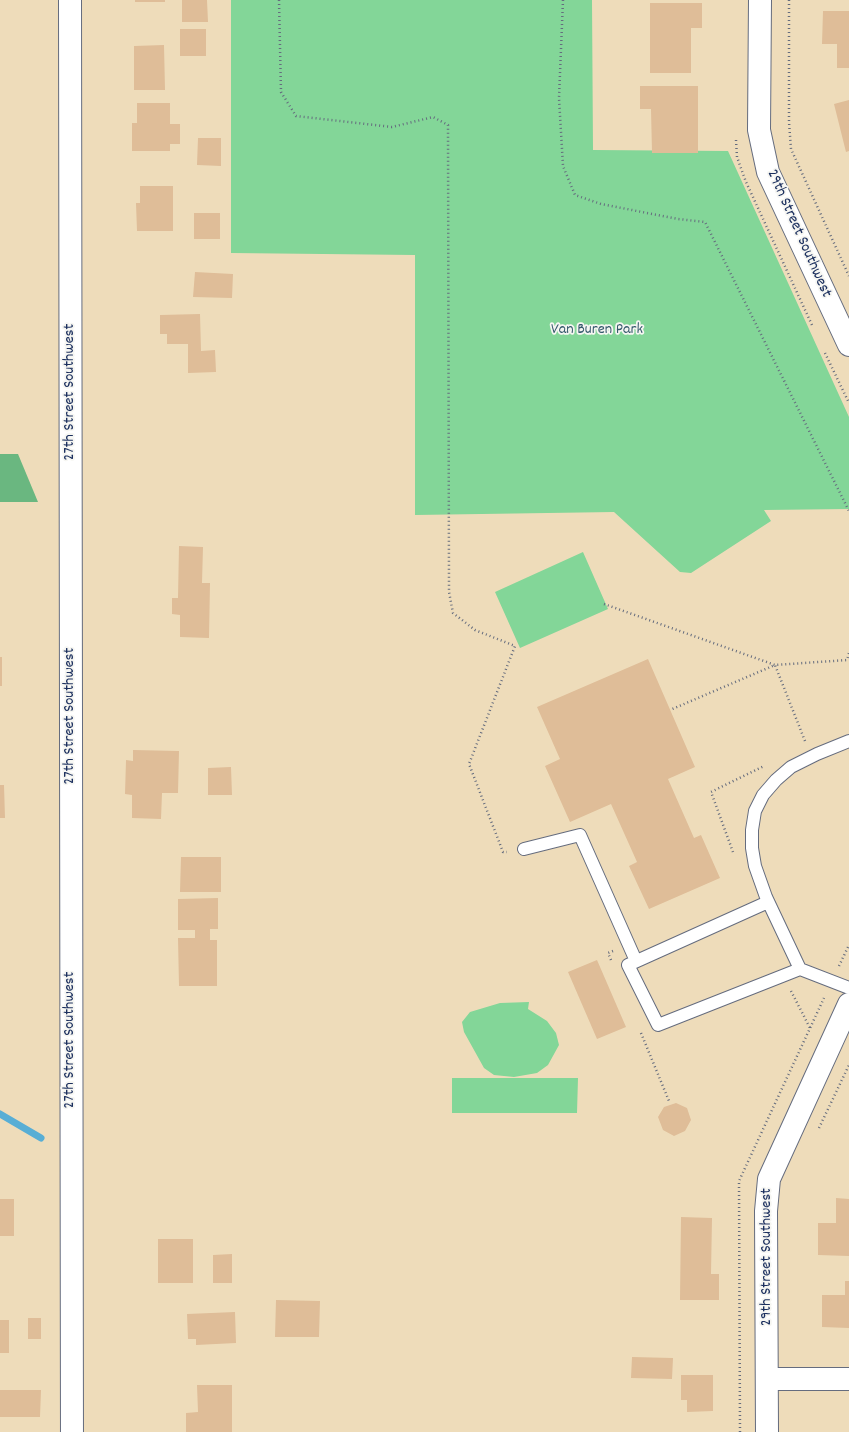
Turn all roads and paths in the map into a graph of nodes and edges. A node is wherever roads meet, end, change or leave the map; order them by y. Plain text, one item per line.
1 (70, 0) edge
2 (279, 0) edge
3 (563, 0) edge
4 (760, 0) edge
5 (789, 0) edge
6 (849, 276) edge
7 (849, 345) edge
8 (849, 511) edge
9 (604, 604) dead end
10 (849, 653) edge
11 (775, 665) junction
12 (670, 710) dead end
13 (849, 741) edge
14 (807, 745) dead end
15 (766, 765) dead end
16 (524, 849) joint
17 (735, 857) dead end
18 (768, 902) junction
19 (636, 961) junction
20 (800, 969) junction
21 (789, 987) dead end
22 (849, 988) edge
23 (848, 1009) edge
24 (810, 1028) dead end
25 (849, 1065) edge
26 (819, 1129) dead end
27 (768, 1379) junction
28 (849, 1379) edge
29 (72, 1432) edge
30 (767, 1432) edge

1 - 29 street, 27th Street Southwest
2 - 16 path
3 - 8 path
4 - 7 street, 29th Street Southwest
5 - 6 path
9 - 11 path
10 - 11 path
11 - 12 path
11 - 14 path
13 - 18 lane
15 - 17 path
16 - 19 lane
18 - 19 lane
18 - 20 lane
19 - 20 lane
20 - 22 lane
21 - 24 path
23 - 27 street, 29th Street Southwest
25 - 26 path
27 - 28 street
27 - 30 street, 29th Street Southwest

